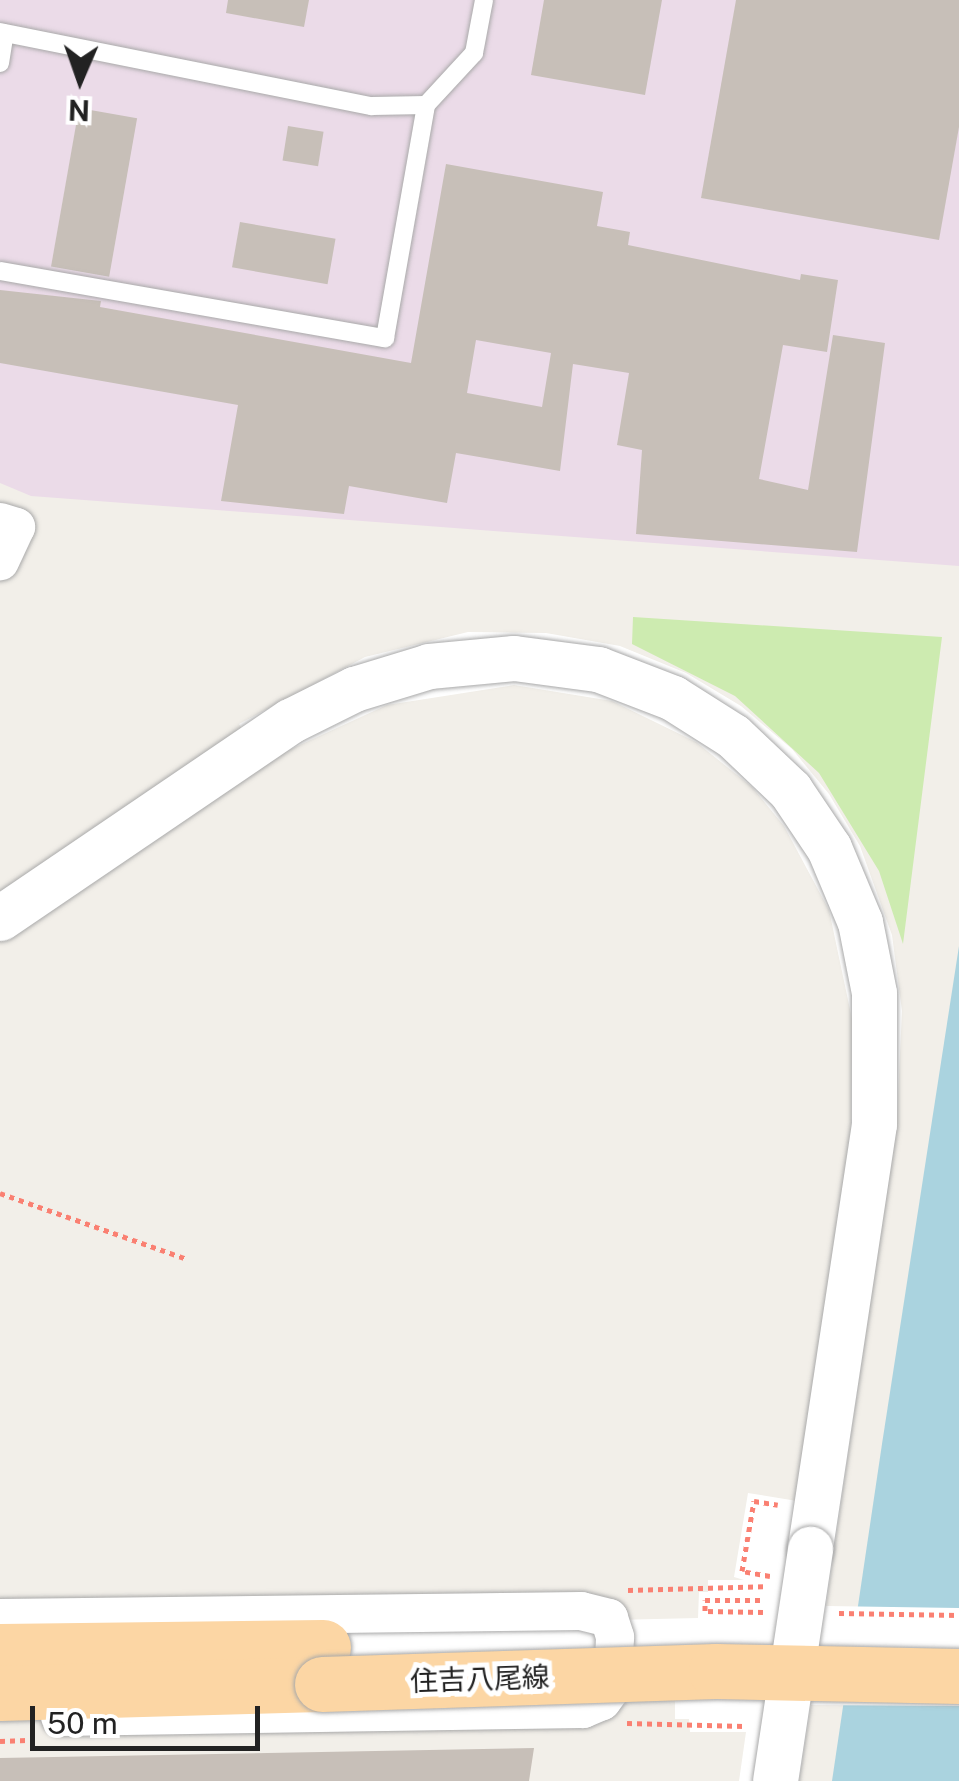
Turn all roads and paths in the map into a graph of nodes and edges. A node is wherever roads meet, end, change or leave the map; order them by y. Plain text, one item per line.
1 (484, 0) edge
2 (3, 33) edge
3 (0, 63) edge
4 (426, 105) junction
5 (0, 271) edge
6 (0, 522) edge
7 (0, 562) edge
8 (0, 918) edge
9 (0, 1192) edge
10 (187, 1259) dead end
11 (789, 1507) dead end
12 (783, 1578) dead end
13 (708, 1586) dead end
14 (779, 1586) dead end
15 (778, 1600) dead end
16 (772, 1612) dead end
17 (818, 1613) dead end
18 (959, 1615) edge
19 (0, 1618) edge
20 (959, 1645) edge
21 (0, 1650) edge
22 (322, 1666) junction
23 (959, 1676) edge
24 (0, 1692) edge
25 (602, 1701) junction
26 (0, 1717) edge
27 (762, 1726) dead end
28 (776, 1781) edge

1 - 4 lane
2 - 3 lane
2 - 4 lane
4 - 5 lane
6 - 7 street
8 - 28 street, bridge
9 - 10 path
11 - 12 path
13 - 14 path
15 - 16 path
17 - 18 path
19 - 25 street
20 - 22 main road, 住吉八尾線
21 - 22 main road, 住吉八尾線
22 - 23 main road, 住吉八尾線, bridge
22 - 24 main road, 住吉八尾線
25 - 26 street
25 - 27 path

